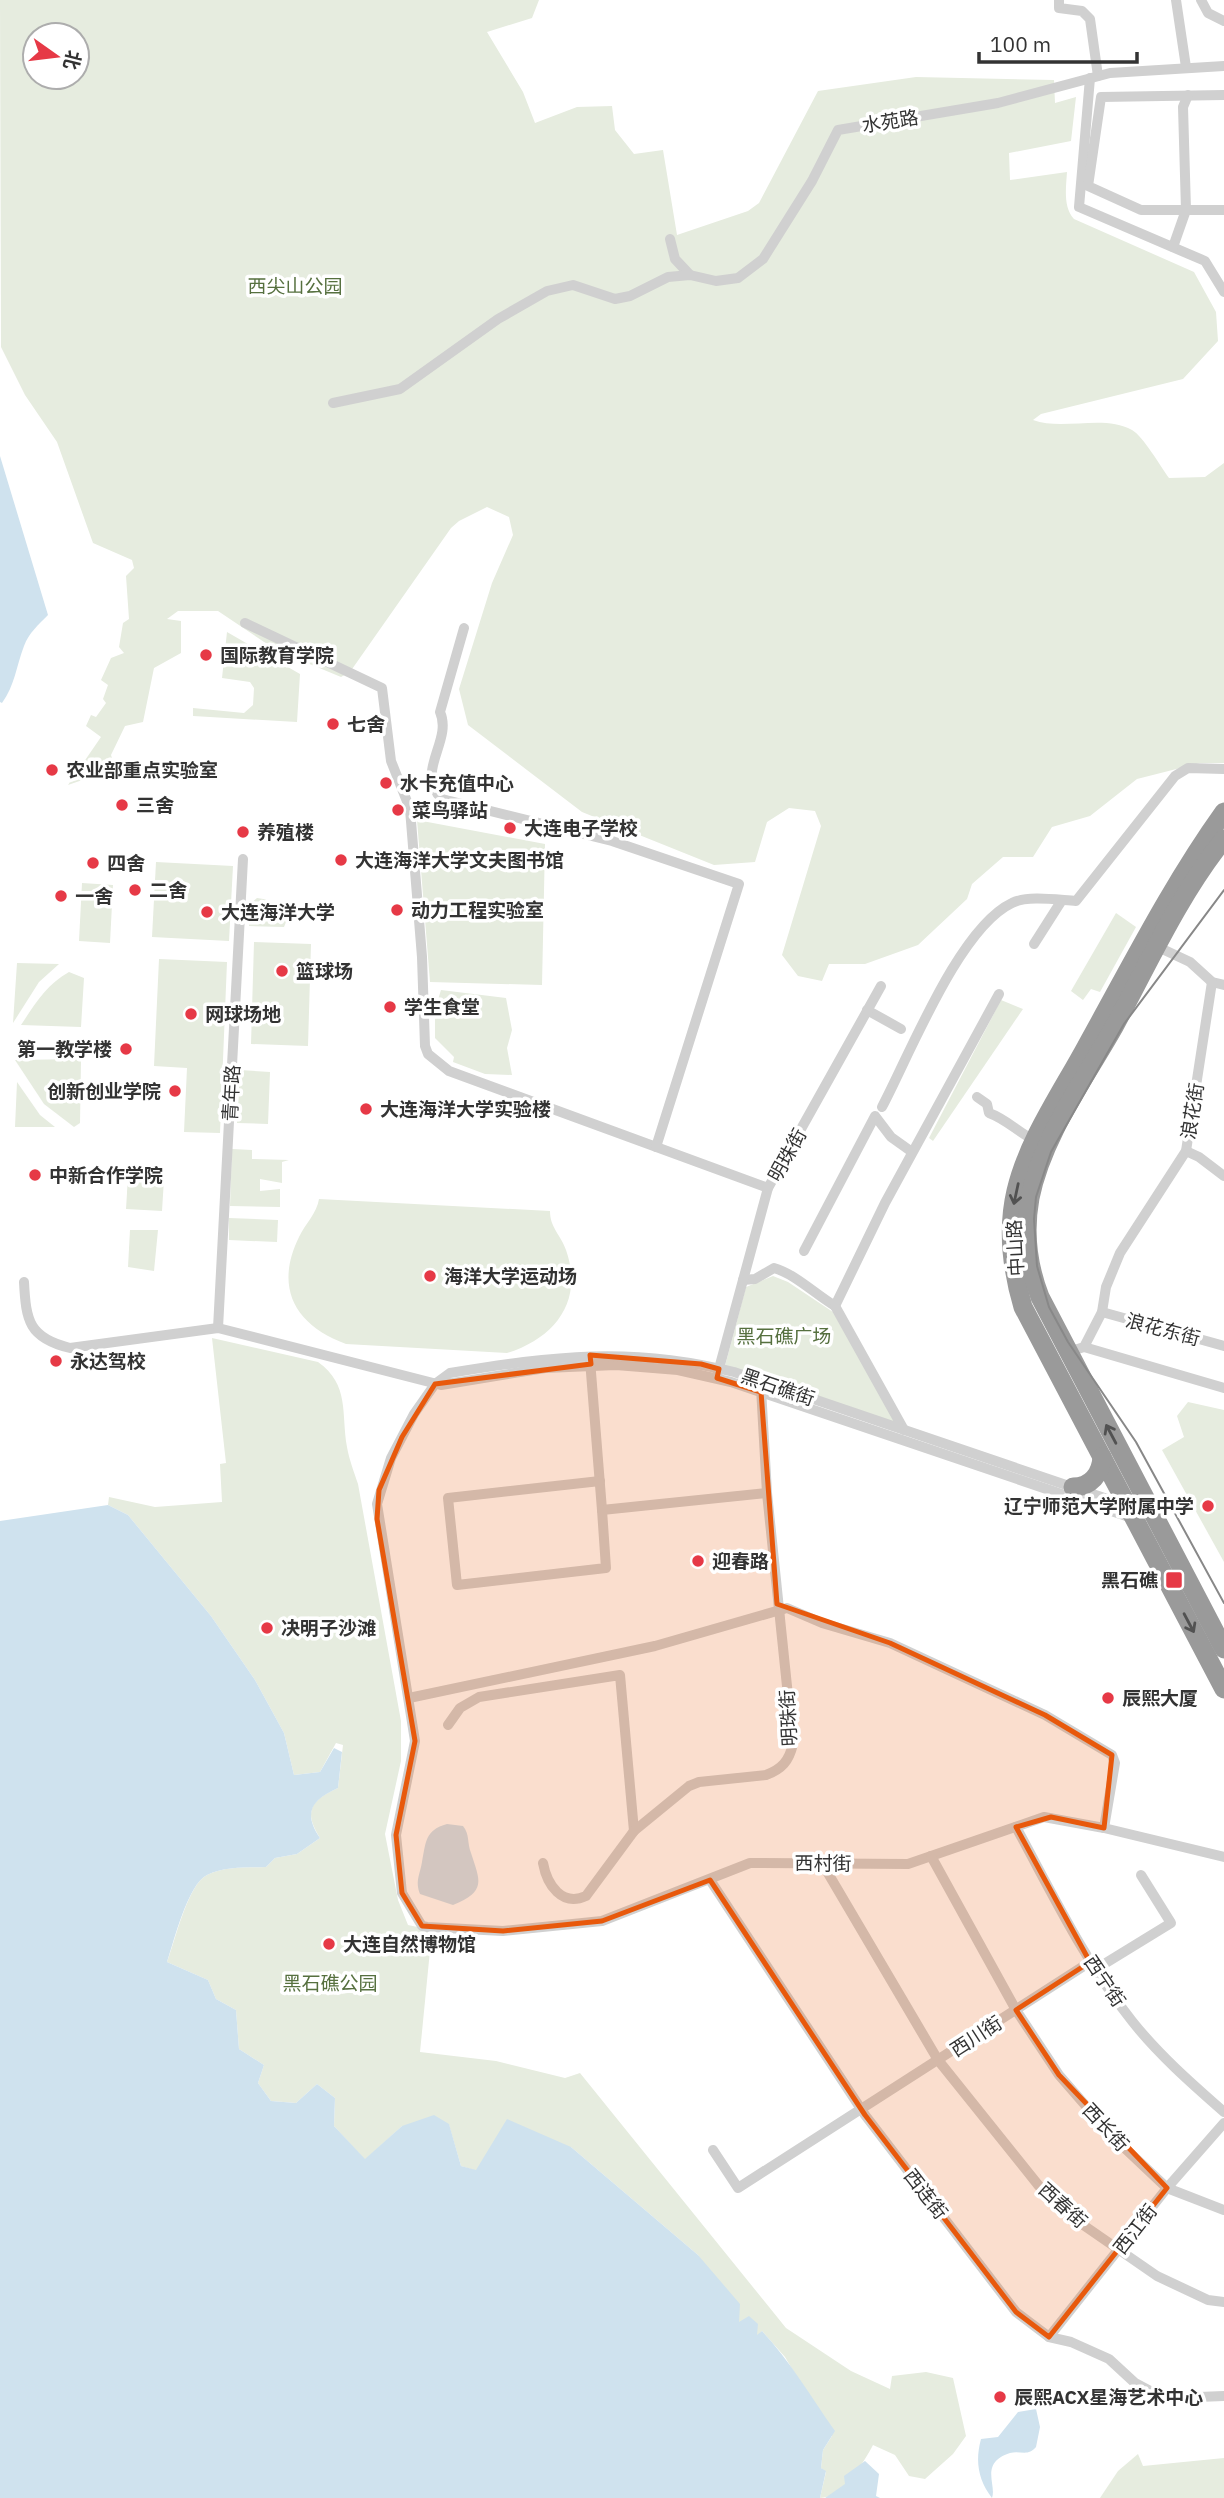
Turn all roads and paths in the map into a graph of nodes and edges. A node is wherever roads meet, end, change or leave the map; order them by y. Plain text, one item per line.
1 (1059, 0) edge
2 (1175, 0) edge
3 (1201, 0) edge
4 (1224, 21) edge
5 (1224, 66) edge
6 (1186, 67) junction
7 (1091, 78) junction
8 (1188, 95) junction
9 (1224, 95) edge
10 (1186, 210) junction
11 (1224, 211) edge
12 (670, 239) dead end
13 (1173, 247) junction
14 (690, 275) junction
15 (1224, 292) edge
16 (334, 403) dead end
17 (245, 623) dead end
18 (464, 628) dead end
19 (1224, 769) edge
20 (1224, 812) edge
21 (1224, 839) edge
22 (243, 859) dead end
23 (1062, 900) junction
24 (1034, 944) dead end
25 (1158, 947) junction
26 (1212, 982) junction
27 (1224, 985) edge
28 (881, 986) dead end
29 (999, 994) dead end
30 (867, 1010) junction
31 (901, 1029) dead end
32 (976, 1097) dead end
33 (882, 1107) dead end
34 (1034, 1140) junction
35 (656, 1147) junction
36 (912, 1152) junction
37 (1186, 1152) junction
38 (1224, 1177) edge
39 (768, 1188) junction
40 (804, 1251) dead end
41 (743, 1280) junction
42 (24, 1282) dead end
43 (835, 1306) junction
44 (1102, 1312) junction
45 (218, 1328) junction
46 (1224, 1346) edge
47 (1076, 1350) junction
48 (590, 1360) junction
49 (718, 1373) junction
50 (435, 1384) junction
51 (761, 1387) junction
52 (1224, 1388) edge
53 (904, 1430) junction
54 (1102, 1457) junction
55 (1126, 1462) junction
56 (600, 1481) junction
57 (1073, 1487) junction
58 (767, 1493) junction
59 (1088, 1503) junction
60 (1124, 1504) junction
61 (602, 1510) junction
62 (1188, 1581) junction
63 (778, 1608) junction
64 (1219, 1628) edge
65 (1224, 1649) edge
66 (1224, 1689) edge
67 (409, 1698) junction
68 (448, 1725) dead end
69 (1016, 1827) junction
70 (1104, 1828) junction
71 (634, 1831) junction
72 (931, 1856) junction
73 (1224, 1857) edge
74 (543, 1863) dead end
75 (822, 1863) junction
76 (1141, 1875) dead end
77 (710, 1880) junction
78 (1093, 1966) junction
79 (1016, 2010) junction
80 (938, 2060) junction
81 (862, 2110) junction
82 (1224, 2112) edge
83 (1224, 2123) edge
84 (713, 2150) dead end
85 (1167, 2188) junction
86 (1224, 2210) edge
87 (1119, 2249) junction
88 (1224, 2301) edge
89 (1049, 2337) junction
90 (1224, 2396) edge

1 - 7 street
2 - 6 street
3 - 4 street
5 - 6 street
6 - 7 street
7 - 13 street
7 - 14 street, 水苑路
8 - 9 street
8 - 10 street
8 - 10 street
10 - 11 street
10 - 13 street
12 - 14 street
13 - 15 street
14 - 16 street
17 - 35 street
18 - 35 street
19 - 23 street
20 - 34 highway, 中山路
21 - 25 highway, 中山路
22 - 45 street, 青年路
23 - 24 street
23 - 33 street
25 - 26 street
25 - 47 highway, 中山路
26 - 27 street
26 - 37 street, 浪花街
28 - 30 street, 明珠街
29 - 36 street
30 - 31 street
30 - 39 street, 明珠街
32 - 34 street
34 -> 54 highway, 中山路
35 - 39 street
36 - 40 street
36 - 43 street
37 - 38 street
37 - 44 street, 浪花街
39 - 41 street, 明珠街
41 - 43 street
41 - 49 street, 明珠街
42 - 45 street
43 - 53 street
44 - 46 street, 浪花东街
44 - 47 street, 浪花街
45 - 50 street
47 - 52 street
55 -> 47 highway, 中山路
48 - 49 street, 黑石礁街
48 - 50 street, 黑石礁街
48 - 56 street
49 - 51 street, 黑石礁街
50 - 67 street
51 - 53 street, 黑石礁街
51 - 58 street, 明珠街
51 - 59 street, 黑石礁街
53 - 57 street, 黑石礁街
54 - 57 highway
54 - 60 highway, 中山路
55 - 60 street
55 - 62 highway, 中山路
56 - 61 street
56 - 61 street
57 - 60 street, 黑石礁街
58 - 61 street
58 - 63 street, 明珠街
59 - 60 street, 黑石礁街
59 - 60 street, 黑石礁街
60 - 62 highway
60 -> 66 highway, 中山路
62 - 64 highway, 中山路
63 - 67 street
63 - 70 street
63 - 71 street, 明珠街
64 - 65 highway, 中山路
67 - 77 street, 西村街
68 - 71 street
69 - 70 street, 西村街
69 - 72 street, 西村街
69 - 78 street, 西宁街
70 - 73 street, 西村街
71 - 74 street, 明珠街
72 - 75 street, 西村街
72 - 79 street, 西长街
75 - 77 street, 西村街
75 - 80 street, 西春街
76 - 78 street, 西川街
77 - 81 street, 西连街
78 - 79 street, 西川街
78 - 82 street, 西宁街
79 - 80 street, 西川街
79 - 85 street, 西长街
80 - 81 street, 西川街
80 - 87 street, 西春街
81 - 84 street, 西川街
81 - 89 street, 西连街
83 - 85 street, 西江街
85 - 86 street, 西长街
85 - 87 street, 西江街
87 - 88 street, 西春街
87 - 89 street, 西江街
89 - 90 street, 西连街

